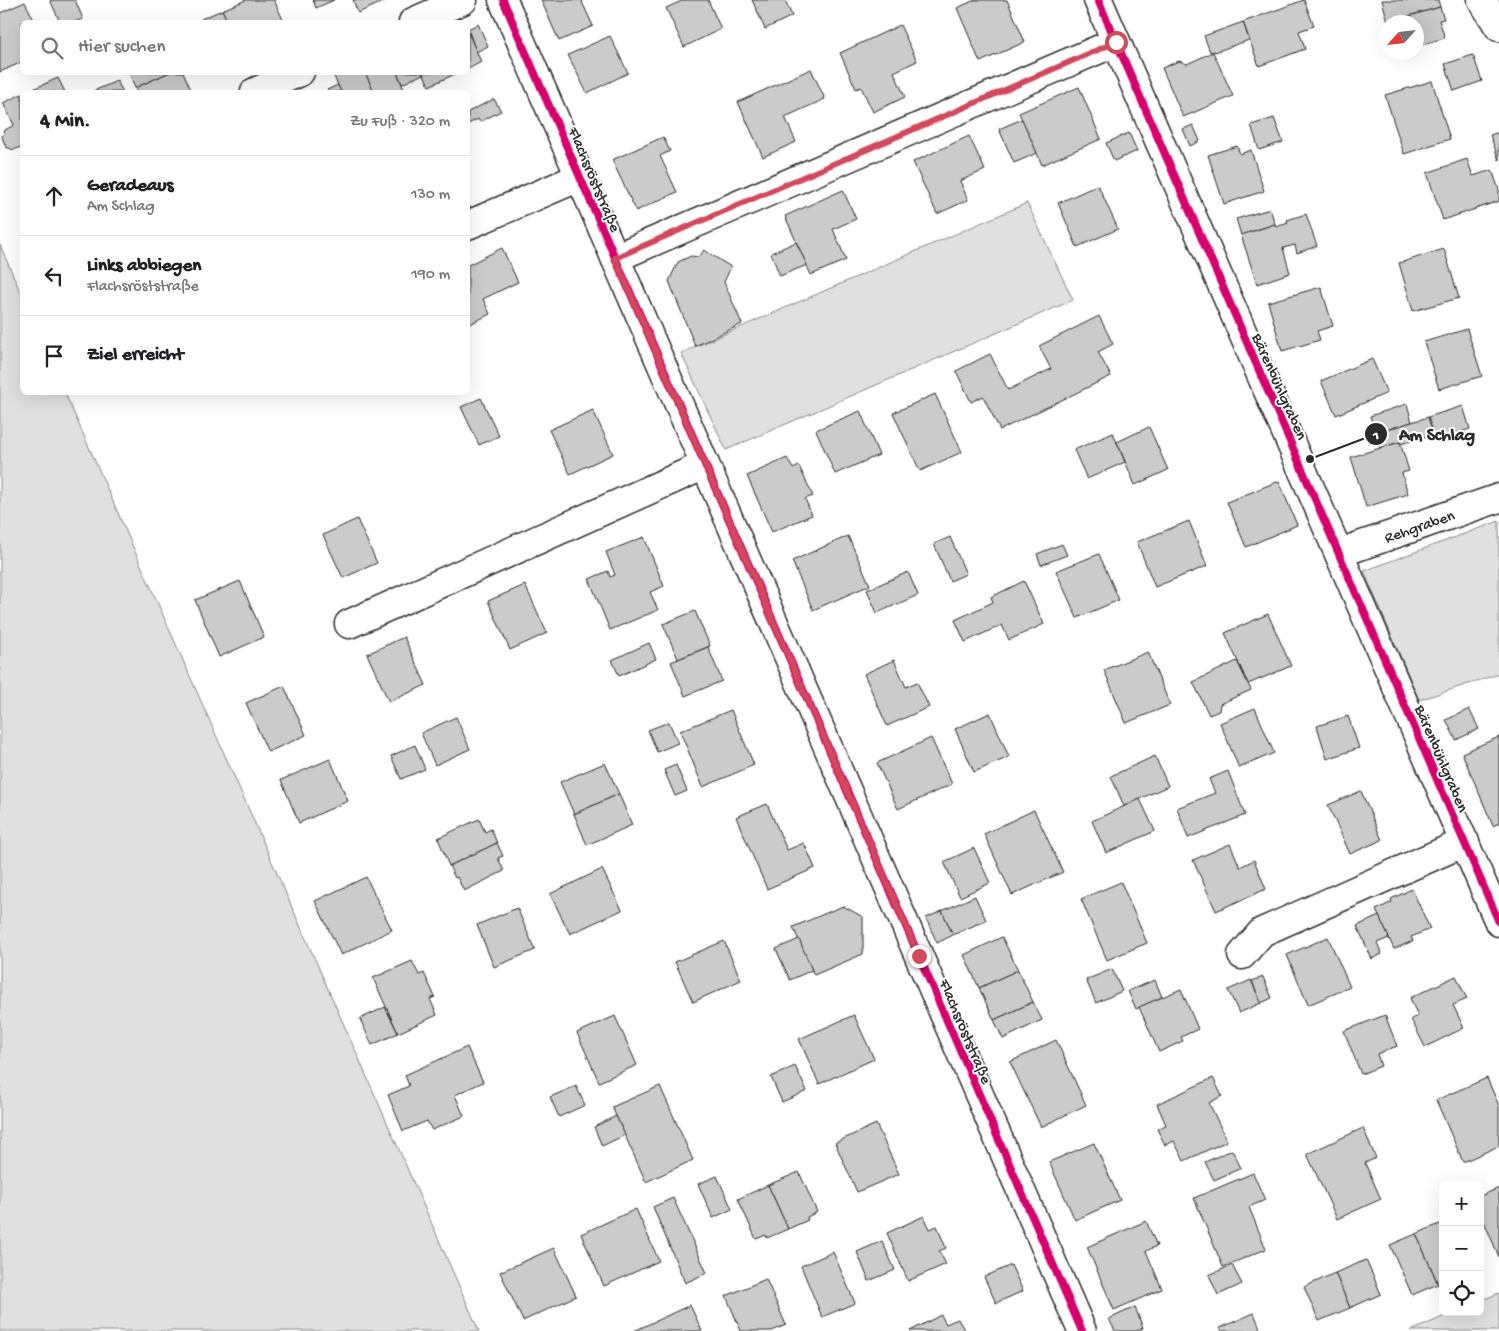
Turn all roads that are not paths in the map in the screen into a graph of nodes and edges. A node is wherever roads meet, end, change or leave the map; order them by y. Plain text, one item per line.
1 (463, 0) edge
2 (503, 0) edge
3 (1098, 0) edge
4 (1482, 0) edge
5 (418, 20) edge
6 (1499, 27) edge
7 (1116, 42) junction
8 (293, 75) edge
9 (260, 90) edge
10 (580, 177) junction
11 (470, 224) edge
12 (615, 258) junction
13 (706, 465) junction
14 (1499, 498) edge
15 (1339, 553) junction
16 (349, 624) dead end
17 (1464, 842) junction
18 (1499, 922) edge
19 (1242, 955) dead end
20 (1082, 1331) edge

1 - 5 street
2 - 10 street, Flachsröststraße
3 - 7 street, Bärenbühlgraben
4 - 6 street
7 - 12 street
7 - 15 street, Bärenbühlgraben
8 - 9 street
10 - 11 street
10 - 12 street, Flachsröststraße
12 - 13 street, Flachsröststraße
13 - 16 street
13 - 20 street, Flachsröststraße
14 - 15 street, Rehgraben
15 - 17 street, Bärenbühlgraben
17 - 18 street, Bärenbühlgraben
17 - 19 street

